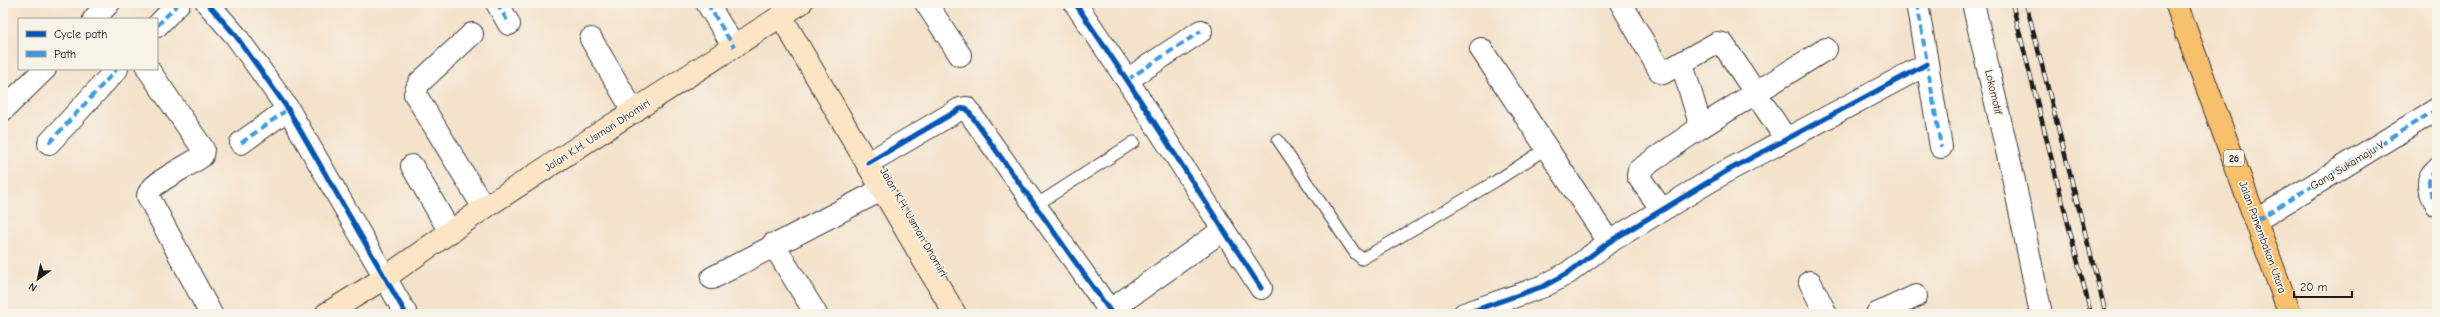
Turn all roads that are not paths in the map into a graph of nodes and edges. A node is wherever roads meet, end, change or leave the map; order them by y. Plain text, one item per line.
1 (109, 3) edge
2 (179, 3) edge
3 (208, 3) edge
4 (496, 3) edge
5 (707, 3) edge
6 (801, 3) edge
7 (926, 3) edge
8 (1075, 3) edge
9 (1621, 3) edge
10 (1917, 3) edge
11 (1973, 3) edge
12 (2178, 3) edge
13 (781, 16) junction
14 (95, 18) edge
15 (509, 24) dead end
16 (158, 25) edge
17 (1200, 31) dead end
18 (472, 34) dead end
19 (591, 39) dead end
20 (734, 47) junction
21 (1481, 49) dead end
22 (1826, 50) dead end
23 (960, 55) dead end
24 (1682, 64) junction
25 (1927, 64) junction
26 (44, 70) edge
27 (116, 70) edge
28 (149, 70) edge
29 (1127, 80) junction
30 (1758, 93) junction
31 (288, 108) junction
32 (2437, 109) edge
33 (3, 110) edge
34 (634, 112) junction
35 (1702, 127) junction
36 (1786, 139) junction
37 (1278, 140) dead end
38 (1134, 142) dead end
39 (49, 143) dead end
40 (241, 143) dead end
41 (1941, 147) dead end
42 (1547, 148) junction
43 (868, 163) junction
44 (412, 166) dead end
45 (2437, 169) edge
46 (883, 189) junction
47 (1036, 205) junction
48 (2437, 205) edge
49 (484, 208) junction
50 (1662, 210) junction
51 (2257, 220) junction
52 (1224, 230) junction
53 (450, 232) junction
54 (1609, 242) junction
55 (773, 244) junction
56 (386, 277) junction
57 (712, 278) dead end
58 (1810, 282) dead end
59 (1261, 288) dead end
60 (1916, 296) dead end
61 (1107, 312) edge
62 (211, 314) edge
63 (326, 314) edge
64 (406, 314) edge
65 (816, 314) edge
66 (955, 314) edge
67 (1464, 314) edge
68 (1826, 314) edge
69 (1877, 314) edge
70 (2041, 314) edge
71 (2290, 314) edge

1 - 14 street
2 - 16 street
3 - 31 street
4 - 15 street
5 - 20 street
6 - 13 main road
7 - 23 street
8 - 29 street
9 - 24 street
10 - 25 street
11 - 70 street, Lokomotif
12 - 51 main road, Jalan Panembakan Utara / 26
13 - 20 main road, Jalan K.H. Usman Dhomiri
13 - 43 main road, Jalan K.H. Usman Dhomiri
17 - 29 street
18 - 49 street
19 - 34 street
20 - 34 main road, Jalan K.H. Usman Dhomiri
21 - 42 street
22 - 30 street
24 - 30 street
24 - 35 street
25 - 36 street
25 - 41 street
26 - 33 street
27 - 39 street
28 - 62 street
29 - 52 street
30 - 35 street
30 - 36 street
31 - 40 street
31 - 56 street
32 - 51 street, Gang Sukamaju V
34 - 49 main road, Jalan K.H. Usman Dhomiri
35 - 50 street
36 - 50 street
37 - 42 lane
38 - 47 lane
42 - 54 street
43 - 46 main road, Jalan K.H. Usman Dhomiri
43 - 47 street
44 - 53 street
45 - 48 street
46 - 55 street
46 - 66 main road, Jalan K.H. Usman Dhomiri
47 - 61 street
49 - 53 main road, Jalan K.H. Usman Dhomiri
50 - 54 street
51 - 71 main road, Jalan Panembakan Utara / 26
52 - 59 street
52 - 61 street
53 - 56 main road, Jalan K.H. Usman Dhomiri
54 - 67 street
55 - 57 street
55 - 65 street
56 - 63 main road, Jalan K.H. Usman Dhomiri
56 - 64 street
58 - 68 street
60 - 69 street

